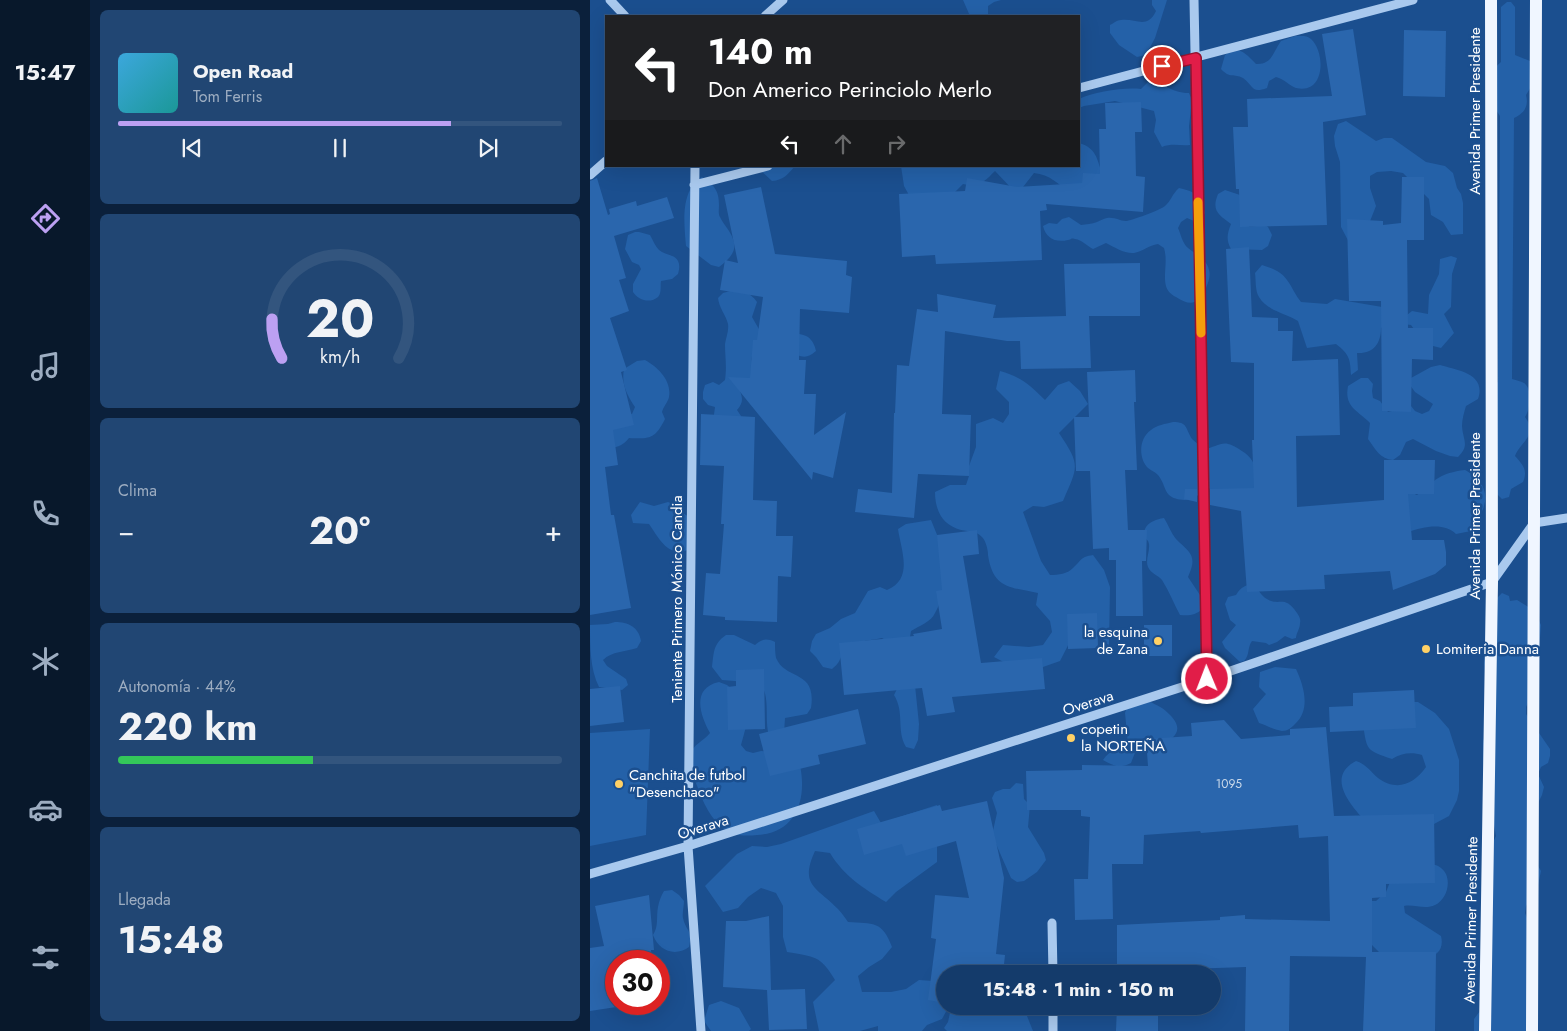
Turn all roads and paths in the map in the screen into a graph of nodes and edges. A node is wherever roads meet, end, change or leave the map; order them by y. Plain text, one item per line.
1 (610, 0) edge
2 (783, 0) edge
3 (1194, 0) edge
4 (1413, 0) edge
5 (1491, 0) edge
6 (1536, 0) edge
7 (624, 15) edge
8 (766, 15) edge
9 (1196, 58) junction
10 (1080, 88) edge
11 (605, 162) edge
12 (695, 167) edge
13 (764, 167) edge
14 (590, 176) edge
15 (694, 185) junction
16 (1567, 518) edge
17 (1534, 523) junction
18 (1492, 582) junction
19 (1207, 679) junction
20 (688, 846) junction
21 (590, 874) edge
22 (1052, 923) dead end
23 (1053, 965) edge
24 (1053, 1015) edge
25 (701, 1031) edge
26 (1053, 1031) edge
27 (1485, 1031) edge
28 (1532, 1031) edge

1 - 7 street
2 - 8 street
3 - 9 street
4 - 9 street
5 - 18 main road, Avenida Primer Presidente
6 - 17 main road
9 - 10 street
9 - 19 street
11 - 14 street
12 - 15 street, Teniente Primero Mónico Candia
13 - 15 street
15 - 20 street, Teniente Primero Mónico Candia
16 - 17 street
17 - 18 street
17 - 28 main road
18 - 19 street, Overava
18 - 27 main road, Avenida Primer Presidente
19 - 20 street, Overava
20 - 21 street, Overava
20 - 25 street, Teniente Primero Mónico Candia
22 - 23 street
24 - 26 street

